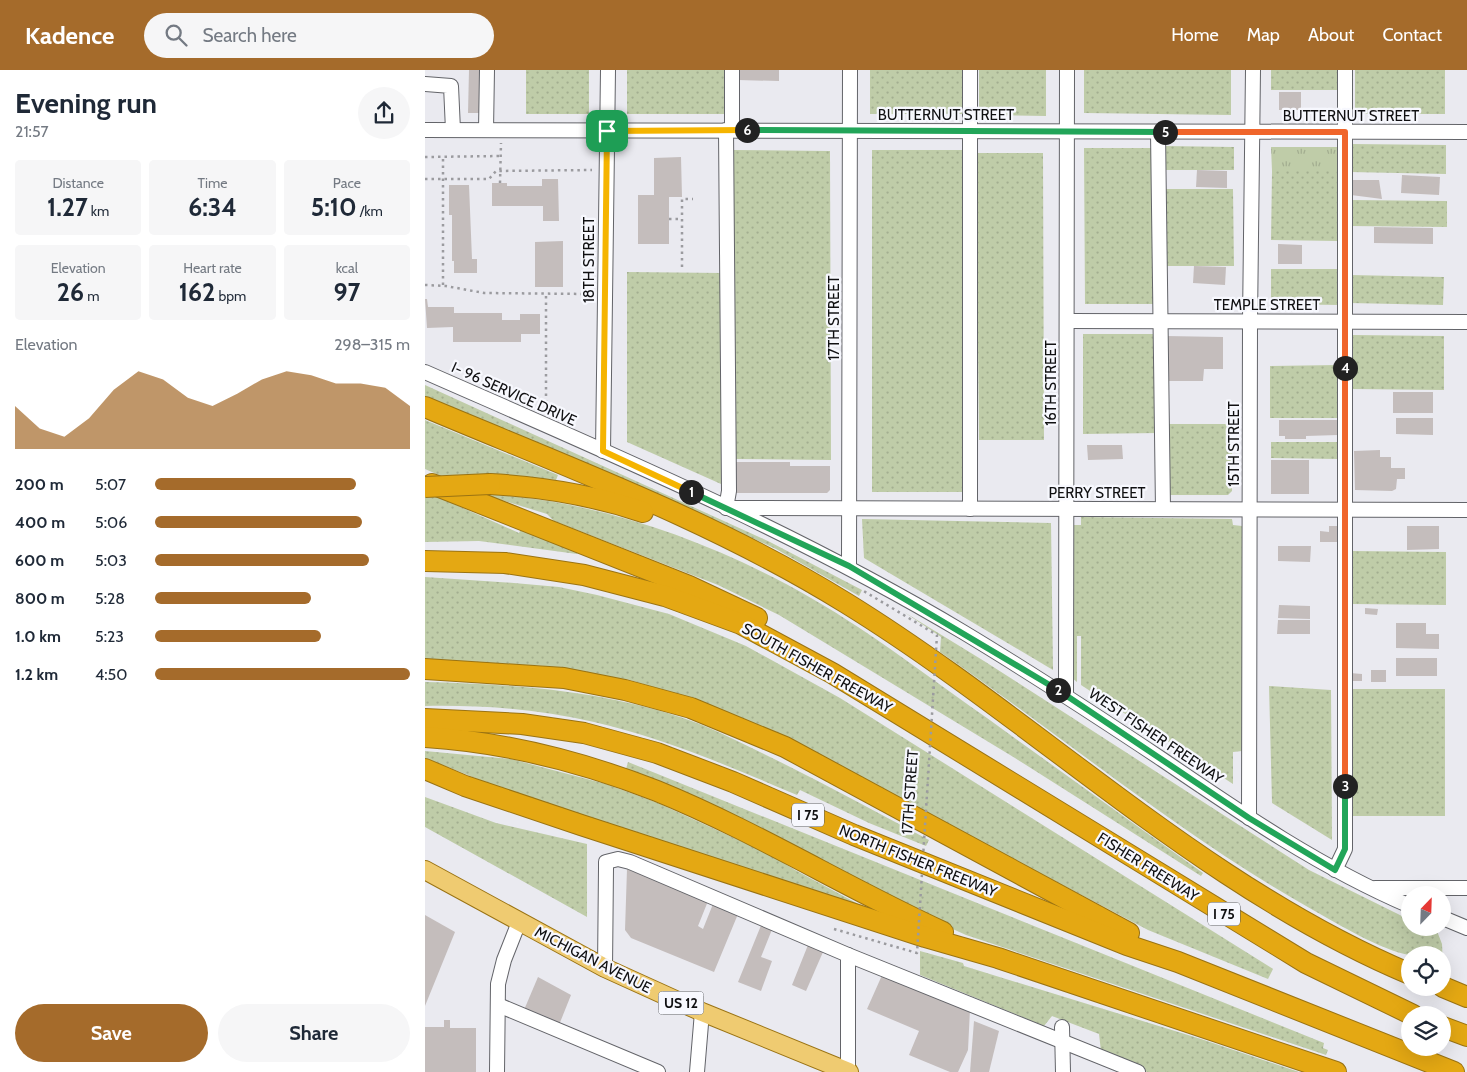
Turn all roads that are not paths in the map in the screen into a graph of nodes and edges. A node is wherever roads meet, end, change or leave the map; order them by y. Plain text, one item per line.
1 (487, 70) edge
2 (608, 70) edge
3 (732, 70) edge
4 (850, 70) edge
5 (971, 70) edge
6 (1067, 70) edge
7 (1253, 70) edge
8 (1345, 70) edge
9 (425, 84) edge
10 (425, 130) edge
11 (453, 130) junction
12 (486, 130) junction
13 (729, 130) junction
14 (607, 131) junction
15 (851, 131) junction
16 (1067, 131) junction
17 (970, 132) junction
18 (1159, 132) junction
19 (1253, 132) junction
20 (1345, 132) junction
21 (1467, 132) edge
22 (1067, 321) junction
23 (1161, 321) junction
24 (1250, 321) junction
25 (1345, 322) junction
26 (1467, 322) edge
27 (425, 372) edge
28 (425, 407) edge
29 (603, 451) junction
30 (425, 481) edge
31 (425, 487) edge
32 (726, 508) junction
33 (849, 508) junction
34 (969, 509) junction
35 (1067, 509) junction
36 (1163, 509) junction
37 (1250, 509) junction
38 (1345, 510) junction
39 (1467, 510) edge
40 (425, 561) edge
41 (771, 561) junction
42 (849, 566) junction
43 (425, 669) edge
44 (1066, 695) junction
45 (425, 719) edge
46 (425, 737) edge
47 (428, 770) edge
48 (1042, 801) junction
49 (1249, 818) junction
50 (425, 870) edge
51 (1335, 870) junction
52 (1368, 888) junction
53 (1467, 888) edge
54 (1401, 902) edge
55 (1451, 921) edge
56 (519, 922) junction
57 (1467, 928) edge
58 (848, 955) junction
59 (998, 958) junction
60 (1177, 962) junction
61 (605, 968) junction
62 (1401, 970) edge
63 (1451, 990) edge
64 (1467, 997) edge
65 (497, 1004) junction
66 (1401, 1009) edge
67 (702, 1012) junction
68 (1063, 1027) dead end
69 (1451, 1030) edge
70 (1467, 1036) edge
71 (1063, 1044) junction
72 (497, 1072) edge
73 (657, 1072) edge
74 (697, 1072) edge
75 (849, 1072) edge
76 (1063, 1072) edge
77 (1138, 1072) edge
78 (1336, 1072) edge
79 (1454, 1072) edge

1 - 12 street
2 - 14 street, 18TH STREET
3 - 13 street
4 - 15 street, 17TH STREET
5 - 17 street
6 - 16 street, 16TH STREET
7 - 19 street, 15TH STREET
8 - 20 street
9 - 11 street
10 - 11 street, BUTTERNUT STREET
11 - 12 street, BUTTERNUT STREET
12 - 14 street, BUTTERNUT STREET
13 - 14 street, BUTTERNUT STREET
13 - 15 street, BUTTERNUT STREET
13 - 32 street
14 - 29 street, 18TH STREET
15 - 17 street, BUTTERNUT STREET
15 - 33 street, 17TH STREET
16 - 17 street, BUTTERNUT STREET
16 - 18 street, BUTTERNUT STREET
16 - 22 street, 16TH STREET
17 - 34 street
18 - 19 street, BUTTERNUT STREET
18 - 23 street
19 - 20 street, BUTTERNUT STREET
19 - 24 street, 15TH STREET
20 - 21 street, BUTTERNUT STREET
20 - 25 street
22 - 23 street, TEMPLE STREET
22 - 35 street, 16TH STREET
23 - 24 street, TEMPLE STREET
23 - 36 street
24 - 25 street, TEMPLE STREET
24 - 37 street, 15TH STREET
25 - 26 street, TEMPLE STREET
25 - 38 street
27 - 29 street, I- 96 SERVICE DRIVE
28 - 41 highway
29 - 32 street, I- 96 SERVICE DRIVE
30 - 48 highway
31 - 41 highway, bridge
32 - 33 street, PERRY STREET
32 - 42 street, WEST FISHER FREEWAY
33 - 34 street, PERRY STREET
33 - 42 street, 17TH STREET
34 - 35 street, PERRY STREET
35 - 36 street, PERRY STREET
35 - 44 street, 16TH STREET
36 - 37 street, PERRY STREET
37 - 38 street, PERRY STREET
37 - 49 street, 15TH STREET
38 - 39 street, PERRY STREET
38 - 51 street
40 - 48 highway, SOUTH FISHER FREEWAY / I 75
41 - 62 highway
42 - 44 street, WEST FISHER FREEWAY
43 - 60 highway
44 - 49 street, WEST FISHER FREEWAY
45 - 60 highway, NORTH FISHER FREEWAY / I 75
46 - 59 highway
47 - 59 highway
48 - 66 highway, FISHER FREEWAY / I 75
49 - 51 street, WEST FISHER FREEWAY
50 - 56 main road, MICHIGAN AVENUE / US 12
51 - 52 street, WEST FISHER FREEWAY
52 - 53 street
52 - 54 street, WEST FISHER FREEWAY
55 - 57 street
56 - 61 main road, MICHIGAN AVENUE / US 12
56 - 65 street
58 - 61 street
58 - 71 street
58 - 75 street
59 - 78 highway
60 - 79 highway, I 75
61 - 67 main road, MICHIGAN AVENUE / US 12
63 - 64 highway
65 - 72 street
65 - 73 street
67 - 74 street
67 - 75 main road, MICHIGAN AVENUE / US 12
68 - 71 street
69 - 70 highway
71 - 76 street
71 - 77 street

